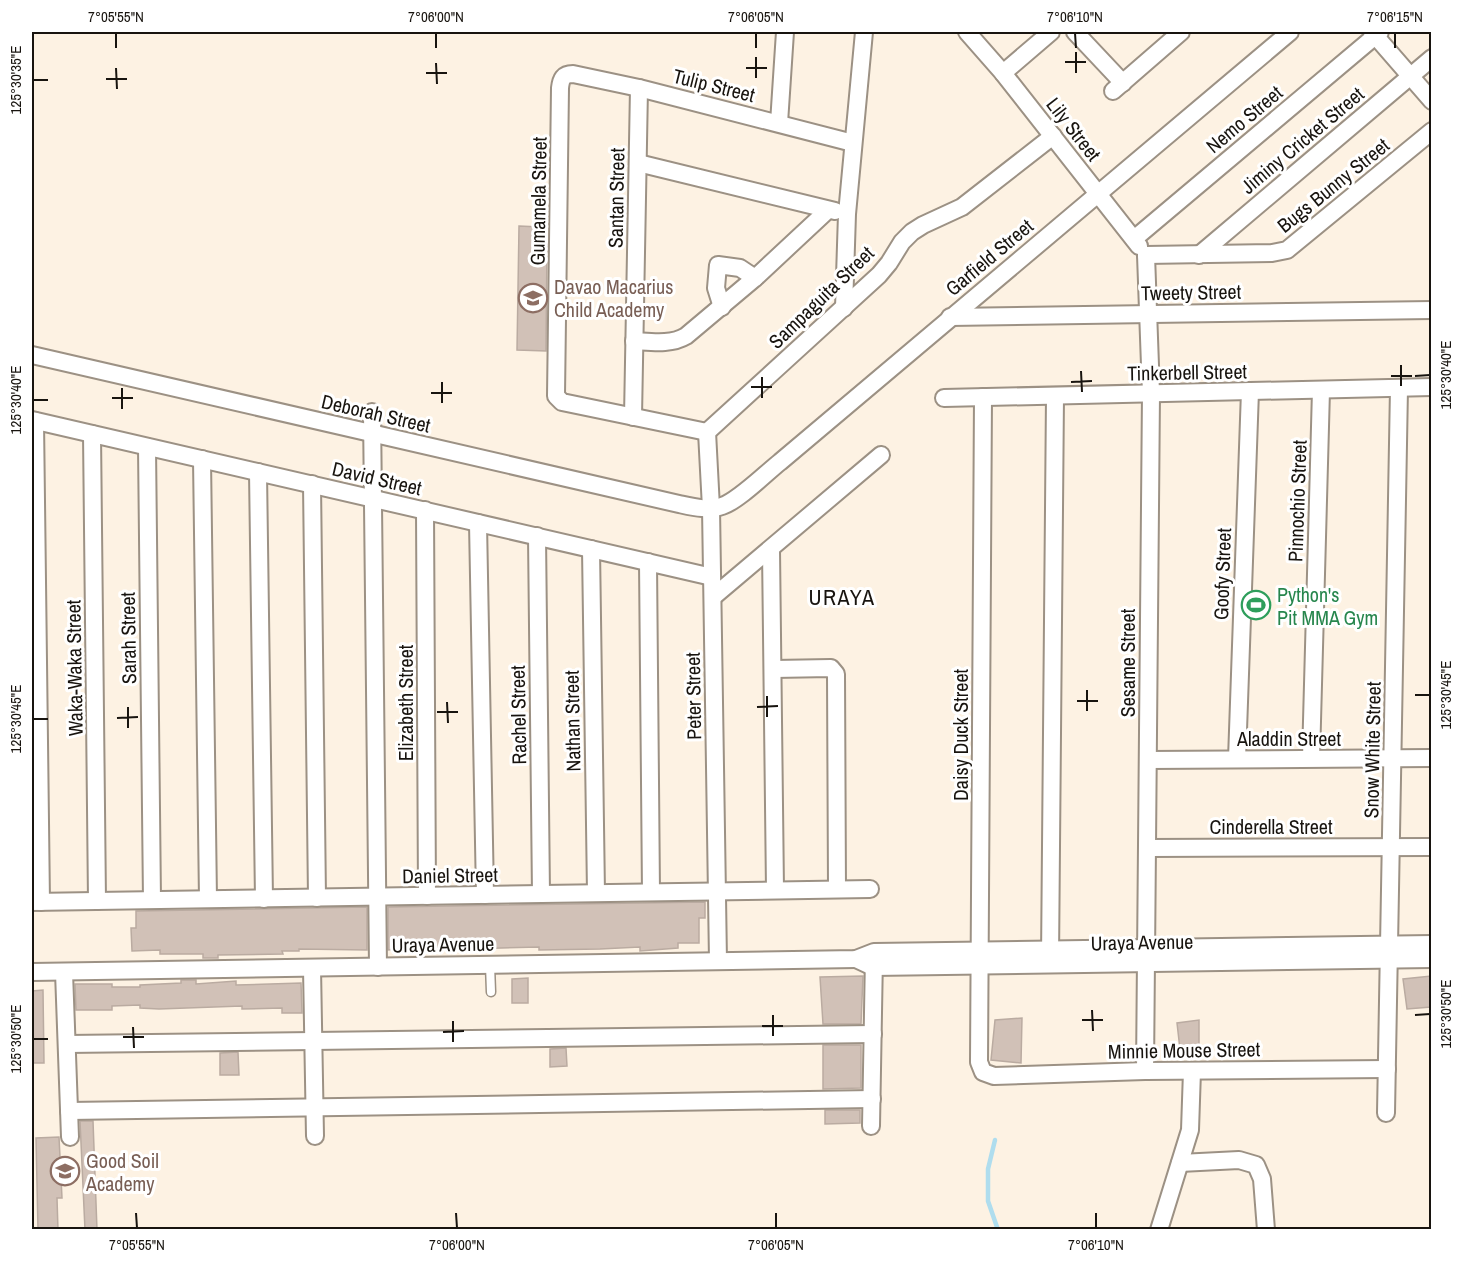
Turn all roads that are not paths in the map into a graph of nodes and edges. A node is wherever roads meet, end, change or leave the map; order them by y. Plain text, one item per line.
1 (785, 32) edge
2 (864, 32) edge
3 (967, 32) edge
4 (1051, 32) edge
5 (1075, 32) edge
6 (1181, 32) edge
7 (1290, 32) edge
8 (1376, 33) edge
9 (1431, 58) edge
10 (1003, 73) junction
11 (563, 76) joint
12 (1410, 76) junction
13 (639, 88) junction
14 (1431, 101) edge
15 (779, 123) junction
16 (1431, 131) edge
17 (1053, 136) junction
18 (853, 143) junction
19 (638, 163) junction
20 (1099, 194) junction
21 (828, 210) junction
22 (847, 214) junction
23 (1134, 239) junction
24 (1146, 255) junction
25 (1199, 255) junction
26 (755, 278) junction
27 (722, 307) junction
28 (844, 308) junction
29 (1431, 310) edge
30 (1148, 314) junction
31 (950, 317) junction
32 (634, 341) junction
33 (32, 355) edge
34 (1431, 387) edge
35 (1399, 388) junction
36 (1321, 390) junction
37 (1250, 391) junction
38 (1150, 393) junction
39 (1055, 396) junction
40 (983, 397) junction
41 (944, 398) dead end
42 (372, 412) dead end
43 (633, 417) junction
44 (33, 420) edge
45 (706, 432) junction
46 (372, 433) junction
47 (92, 434) junction
48 (147, 447) junction
49 (881, 455) dead end
50 (202, 459) junction
51 (258, 472) junction
52 (312, 484) junction
53 (373, 499) junction
54 (711, 508) junction
55 (425, 510) junction
56 (478, 523) junction
57 (537, 536) junction
58 (591, 549) junction
59 (771, 550) junction
60 (648, 562) junction
61 (712, 577) junction
62 (713, 597) junction
63 (774, 669) junction
64 (1311, 758) junction
65 (1392, 758) junction
66 (1431, 758) edge
67 (1237, 759) junction
68 (1148, 760) junction
69 (1431, 847) edge
70 (1147, 848) junction
71 (1391, 848) junction
72 (837, 889) junction
73 (870, 889) dead end
74 (775, 890) junction
75 (717, 891) junction
76 (651, 892) junction
77 (596, 893) junction
78 (541, 894) junction
79 (485, 895) junction
80 (427, 896) junction
81 (377, 897) junction
82 (317, 898) junction
83 (208, 899) junction
84 (264, 899) junction
85 (152, 900) junction
86 (97, 901) junction
87 (36, 902) edge
88 (1431, 944) edge
89 (1389, 952) junction
90 (1146, 956) junction
91 (1050, 957) junction
92 (980, 958) junction
93 (874, 959) junction
94 (1431, 959) edge
95 (718, 961) junction
96 (490, 965) junction
97 (378, 967) junction
98 (312, 968) junction
99 (32, 972) edge
100 (64, 972) junction
101 (491, 992) dead end
102 (873, 1034) junction
103 (313, 1041) junction
104 (67, 1044) junction
105 (1387, 1069) junction
106 (1145, 1071) junction
107 (1192, 1071) junction
108 (983, 1072) joint
109 (872, 1099) junction
110 (314, 1108) junction
111 (69, 1111) junction
112 (1386, 1113) dead end
113 (871, 1126) dead end
114 (315, 1136) dead end
115 (70, 1137) dead end
116 (1180, 1162) junction
117 (1158, 1230) edge
118 (1266, 1230) edge

1 - 15 street
2 - 18 street
3 - 10 street, Lily Street
4 - 10 street
5 - 6 street
7 - 20 street, Garfield Street
8 - 12 street
8 - 23 street, Nemo Street
9 - 12 street, Jiminy Cricket Street
10 - 17 street, Lily Street
11 - 13 street, Tulip Street
11 - 43 street, Gumamela Street
12 - 14 street
12 - 25 street, Jiminy Cricket Street
13 - 15 street, Tulip Street
13 - 19 street, Santan Street
15 - 18 street, Tulip Street
16 - 25 street, Bugs Bunny Street
17 - 20 street, Lily Street
17 - 28 street, Sampaguita Street
18 - 22 street
19 - 21 street
19 - 32 street, Santan Street
20 - 23 street, Lily Street
20 - 31 street, Garfield Street
21 - 22 street
21 - 26 street
22 - 28 street
23 - 24 street, Lily Street
24 - 25 street, Bugs Bunny Street
24 - 30 street, Sesame Street
26 - 27 street
26 - 27 street
27 - 32 street
28 - 45 street, Sampaguita Street
29 - 30 street, Tweety Street
30 - 31 street, Tweety Street
30 - 38 street, Sesame Street
31 - 54 street, Garfield Street
32 - 43 street, Santan Street
33 - 46 street, Deborah Street
34 - 35 street, Tinkerbell Street
35 - 36 street, Tinkerbell Street
35 - 65 street, Snow White Street
36 - 37 street, Tinkerbell Street
36 - 64 street, Pinnochio Street
37 - 38 street, Tinkerbell Street
37 - 67 street, Goofy Street
38 - 39 street, Tinkerbell Street
38 - 68 street, Sesame Street
39 - 40 street, Tinkerbell Street
39 - 91 street
40 - 41 street, Tinkerbell Street
40 - 92 street, Daisy Duck Street
42 - 46 street
43 - 45 street
44 - 47 street, David Street
44 - 87 street
45 - 54 street, Peter Street
46 - 53 street
46 - 54 street, Deborah Street
47 - 48 street, David Street
47 - 86 street, Waka-Waka Street
48 - 50 street, David Street
48 - 85 street, Sarah Street
49 - 59 street
50 - 51 street, David Street
50 - 83 street
51 - 52 street, David Street
51 - 84 street
52 - 53 street, David Street
52 - 82 street
53 - 55 street, David Street
53 - 81 street
54 - 61 street, Peter Street
55 - 56 street, David Street
55 - 80 street, Elizabeth Street
56 - 57 street, David Street
56 - 79 street
57 - 58 street, David Street
57 - 78 street, Rachel Street
58 - 60 street, David Street
58 - 77 street, Nathan Street
59 - 62 street
59 - 63 street
60 - 61 street, David Street
60 - 76 street
61 - 62 street, Peter Street
62 - 75 street, Peter Street
63 - 72 street
63 - 74 street
64 - 65 street, Aladdin Street
64 - 67 street, Aladdin Street
65 - 66 street, Aladdin Street
65 - 71 street, Snow White Street
67 - 68 street, Aladdin Street
68 - 70 street, Sesame Street
69 - 71 street, Cinderella Street
70 - 71 street, Cinderella Street
70 - 90 street, Sesame Street
71 - 89 street, Snow White Street
72 - 73 street, Daniel Street
72 - 74 street, Daniel Street
74 - 75 street, Daniel Street
75 - 76 street, Daniel Street
75 - 95 street, Peter Street
76 - 77 street, Daniel Street
77 - 78 street, Daniel Street
78 - 79 street, Daniel Street
79 - 80 street, Daniel Street
80 - 81 street, Daniel Street
81 - 82 street, Daniel Street
81 - 97 street
82 - 84 street, Daniel Street
83 - 84 street, Daniel Street
83 - 85 street, Daniel Street
85 - 86 street, Daniel Street
86 - 87 street, Daniel Street
88 - 89 street, Uraya Avenue
89 - 90 street, Uraya Avenue
89 - 94 street, Uraya Avenue
89 - 105 street, Snow White Street
90 - 91 street, Uraya Avenue
90 - 106 street, Sesame Street
91 - 92 street, Uraya Avenue
92 - 93 street, Uraya Avenue
92 - 108 street, Daisy Duck Street
93 - 95 street, Uraya Avenue
93 - 102 street
95 - 96 street, Uraya Avenue
96 - 97 street, Uraya Avenue
96 - 101 lane
97 - 98 street, Uraya Avenue
98 - 100 street, Uraya Avenue
98 - 103 street
99 - 100 street, Uraya Avenue
100 - 104 street
102 - 103 street
102 - 109 street
103 - 104 street
103 - 110 street
104 - 111 street
105 - 107 street, Minnie Mouse Street
105 - 112 street, Snow White Street
106 - 107 street, Minnie Mouse Street
106 - 108 street, Minnie Mouse Street
107 - 116 street
109 - 110 street
109 - 113 street
110 - 111 street
110 - 114 street
111 - 115 street
116 - 117 street
116 - 118 street

